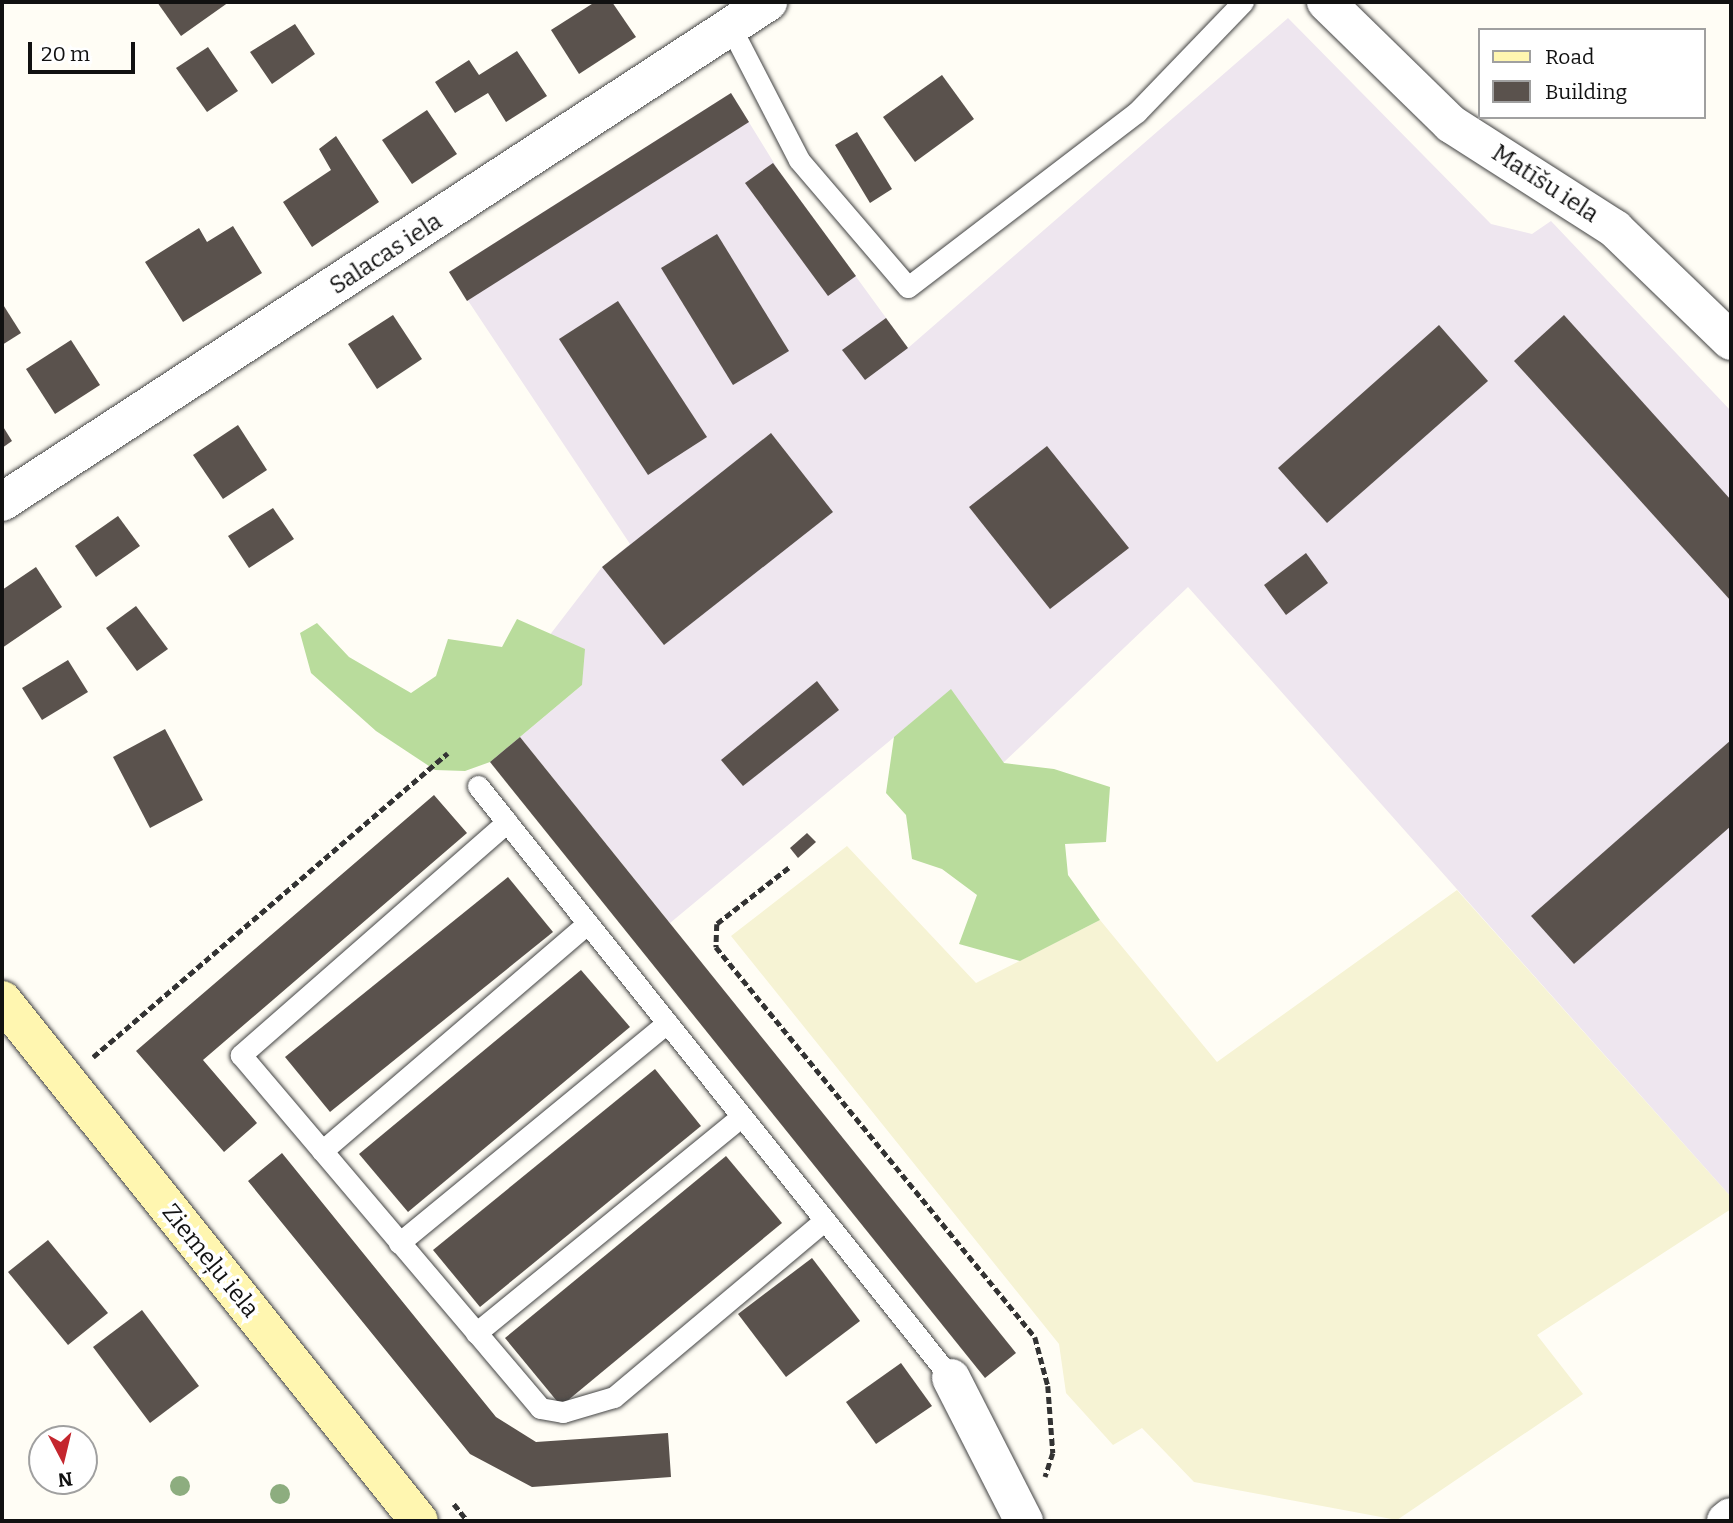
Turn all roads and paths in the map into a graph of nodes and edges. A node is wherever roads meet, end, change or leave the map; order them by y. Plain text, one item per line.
1 (768, 2) edge
2 (1243, 2) edge
3 (1326, 2) edge
4 (720, 15) edge
5 (1731, 341) edge
6 (2, 502) edge
7 (447, 753) dead end
8 (478, 786) dead end
9 (507, 822) junction
10 (789, 868) dead end
11 (588, 923) junction
12 (2, 1000) edge
13 (667, 1023) junction
14 (66, 1080) junction
15 (742, 1116) junction
16 (322, 1151) junction
17 (825, 1220) junction
18 (399, 1243) junction
19 (475, 1333) junction
20 (951, 1378) joint
21 (1041, 1487) dead end
22 (1731, 1517) edge
23 (419, 1521) edge
24 (1024, 1521) edge
25 (1726, 1521) edge

1 - 4 street, Salacas iela
2 - 4 lane
3 - 5 street, Matīšu iela
4 - 6 street, Salacas iela
7 - 14 path
8 - 9 lane
9 - 11 lane
9 - 16 lane
10 - 21 path
11 - 13 lane
11 - 16 lane
12 - 14 street, Ziemeļu iela
13 - 15 lane
13 - 18 lane
14 - 23 street, Ziemeļu iela
15 - 17 lane
15 - 19 lane
16 - 18 lane
17 - 19 lane
17 - 20 lane
18 - 19 lane
20 - 24 street
22 - 25 street

